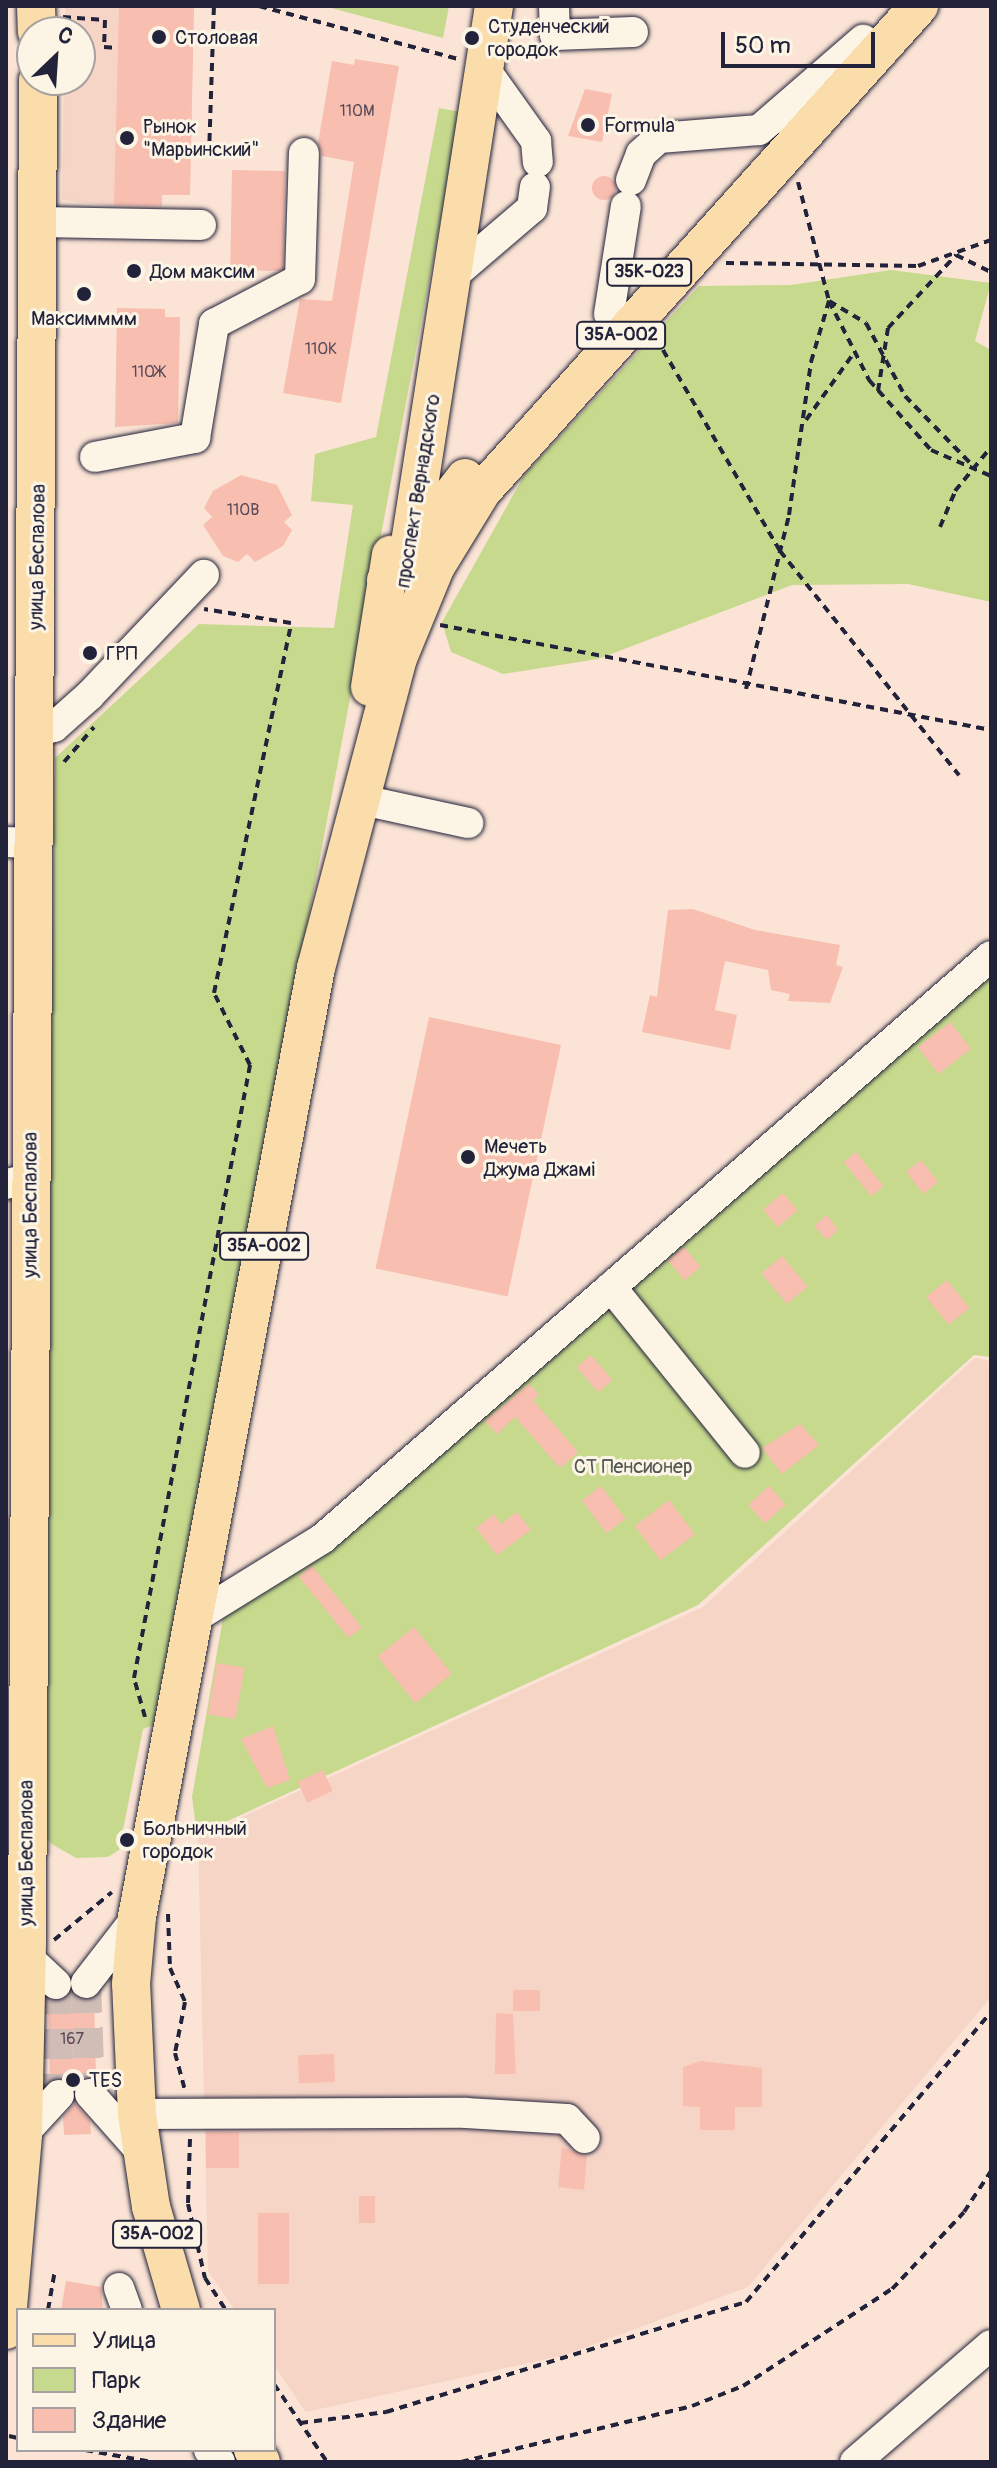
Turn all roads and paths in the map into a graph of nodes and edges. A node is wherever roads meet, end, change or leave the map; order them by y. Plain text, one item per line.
1 (60, 6) edge
2 (214, 6) edge
3 (259, 6) edge
4 (494, 6) edge
5 (554, 6) edge
6 (896, 6) edge
7 (919, 6) edge
8 (633, 32) dead end
9 (863, 40) junction
10 (118, 48) dead end
11 (471, 64) junction
12 (38, 96) edge
13 (304, 153) dead end
14 (209, 155) dead end
15 (797, 179) dead end
16 (42, 222) junction
17 (201, 225) dead end
18 (991, 240) edge
19 (695, 255) junction
20 (956, 255) junction
21 (816, 265) junction
22 (991, 272) edge
23 (450, 278) junction
24 (829, 301) junction
25 (609, 314) junction
26 (646, 322) dead end
27 (883, 347) junction
28 (853, 354) junction
29 (878, 391) junction
30 (805, 420) junction
31 (991, 447) edge
32 (95, 457) dead end
33 (973, 466) junction
34 (991, 476) edge
35 (940, 527) dead end
36 (410, 546) junction
37 (780, 551) junction
38 (386, 580) junction
39 (195, 586) joint
40 (426, 622) dead end
41 (746, 689) junction
42 (384, 703) junction
43 (915, 721) junction
44 (991, 730) edge
45 (35, 732) junction
46 (959, 775) dead end
47 (358, 799) junction
48 (468, 823) dead end
49 (19, 842) edge
50 (339, 875) junction
51 (991, 956) edge
52 (18, 1182) edge
53 (611, 1287) junction
54 (745, 1453) dead end
55 (16, 1589) edge
56 (194, 1618) junction
57 (148, 1730) dead end
58 (16, 1773) edge
59 (128, 1902) junction
60 (39, 1948) junction
61 (991, 2012) edge
62 (90, 2094) tunnel mouth
63 (59, 2095) tunnel mouth
64 (137, 2114) junction
65 (23, 2134) junction
66 (585, 2138) dead end
67 (144, 2155) junction
68 (991, 2171) edge
69 (55, 2270) dead end
70 (48, 2308) edge
71 (180, 2308) edge
72 (7, 2319) edge
73 (991, 2345) edge
74 (276, 2387) edge
75 (300, 2423) junction
76 (9, 2436) dead end
77 (16, 2438) edge
78 (96, 2452) edge
79 (152, 2462) edge
80 (327, 2462) edge
81 (461, 2462) edge
82 (855, 2462) edge

1 - 10 path
2 - 14 path
3 - 11 path
4 - 11 main road, проспект Вернадского
5 - 8 lane
6 - 9 main road, 35К-023
7 - 19 main road, 35А-002
9 - 25 main road, 35К-023
9 - 25 lane
11 - 23 main road, проспект Вернадского
11 - 23 lane
12 - 16 main road, улица Беспалова
13 - 32 lane
15 - 21 path
16 - 17 lane
16 - 45 main road, улица Беспалова
18 - 20 path
19 - 21 path
19 - 42 main road, 35А-002
20 - 21 path
20 - 22 path
20 - 27 path
21 - 24 path
23 - 36 main road, проспект Вернадского
23 - 38 main road, проспект Вернадского
24 - 27 path
24 - 28 path
24 - 30 path
25 - 36 main road, 35К-023
26 - 37 path
27 - 29 path
27 - 33 path
28 - 29 path
28 - 30 path
29 - 33 path
30 - 37 path
31 - 33 path
33 - 34 path
33 - 35 path
36 - 38 main road, 35К-023
36 - 42 main road, проспект Вернадского
37 - 41 path
37 - 43 path
38 - 50 main road, 35А-002
39 - 45 lane
39 - 57 path
40 - 41 path
41 - 43 path
42 - 47 main road, 35А-002
43 - 44 path
43 - 46 path
45 - 49 main road, улица Беспалова
47 - 48 lane
47 - 50 main road, 35А-002
49 - 52 main road, улица Беспалова
50 - 56 main road, 35А-002
51 - 53 lane
52 - 55 main road, улица Беспалова
53 - 54 lane
53 - 56 lane
55 - 58 main road, улица Беспалова
56 - 59 main road, 35А-002
58 - 60 main road, улица Беспалова
59 - 60 path
59 - 60 lane
59 - 64 main road, 35А-002
60 - 65 main road, улица Беспалова
61 - 75 path
62 - 67 lane
63 - 65 lane
64 - 66 lane
64 - 67 main road, 35А-002
65 - 72 main road, улица Беспалова
67 - 71 main road, 35А-002
68 - 81 path
69 - 70 path
73 - 82 lane
74 - 75 path
75 - 80 path
76 - 77 path
78 - 79 path

